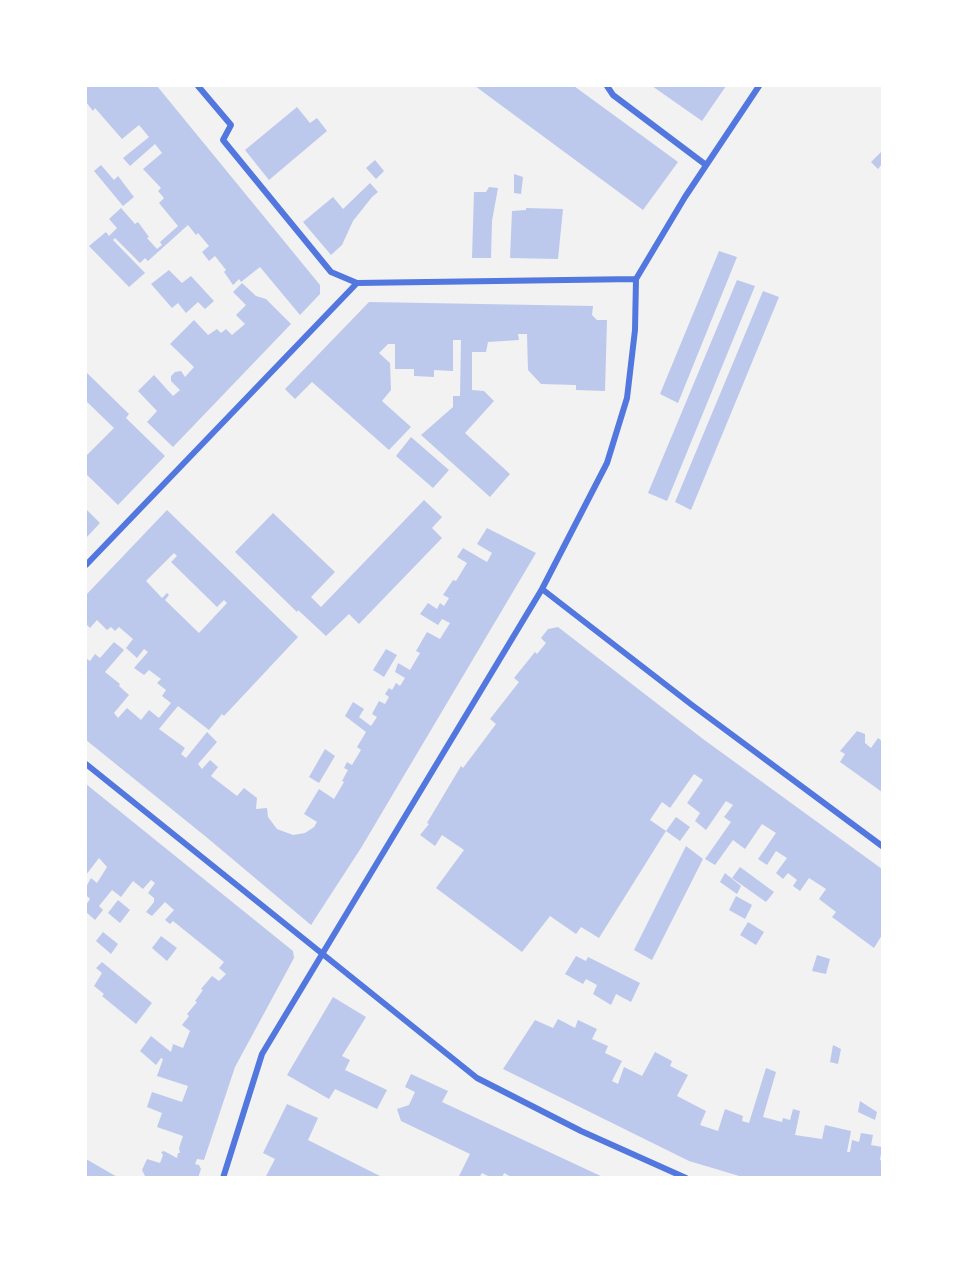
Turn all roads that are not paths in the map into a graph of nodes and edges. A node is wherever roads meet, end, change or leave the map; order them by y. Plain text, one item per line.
1 (198, 86) edge
2 (607, 86) edge
3 (759, 86) edge
4 (706, 165) junction
5 (636, 279) junction
6 (357, 283) junction
7 (86, 565) edge
8 (542, 589) junction
9 (86, 764) edge
10 (882, 846) edge
11 (322, 953) junction
12 (223, 1178) edge
13 (686, 1178) edge

1 - 6 street
2 - 4 street
3 - 4 street
4 - 5 street
5 - 6 street
5 - 8 street
6 - 7 street
8 - 10 street
8 - 11 street
9 - 11 street
11 - 12 street
11 - 13 street

